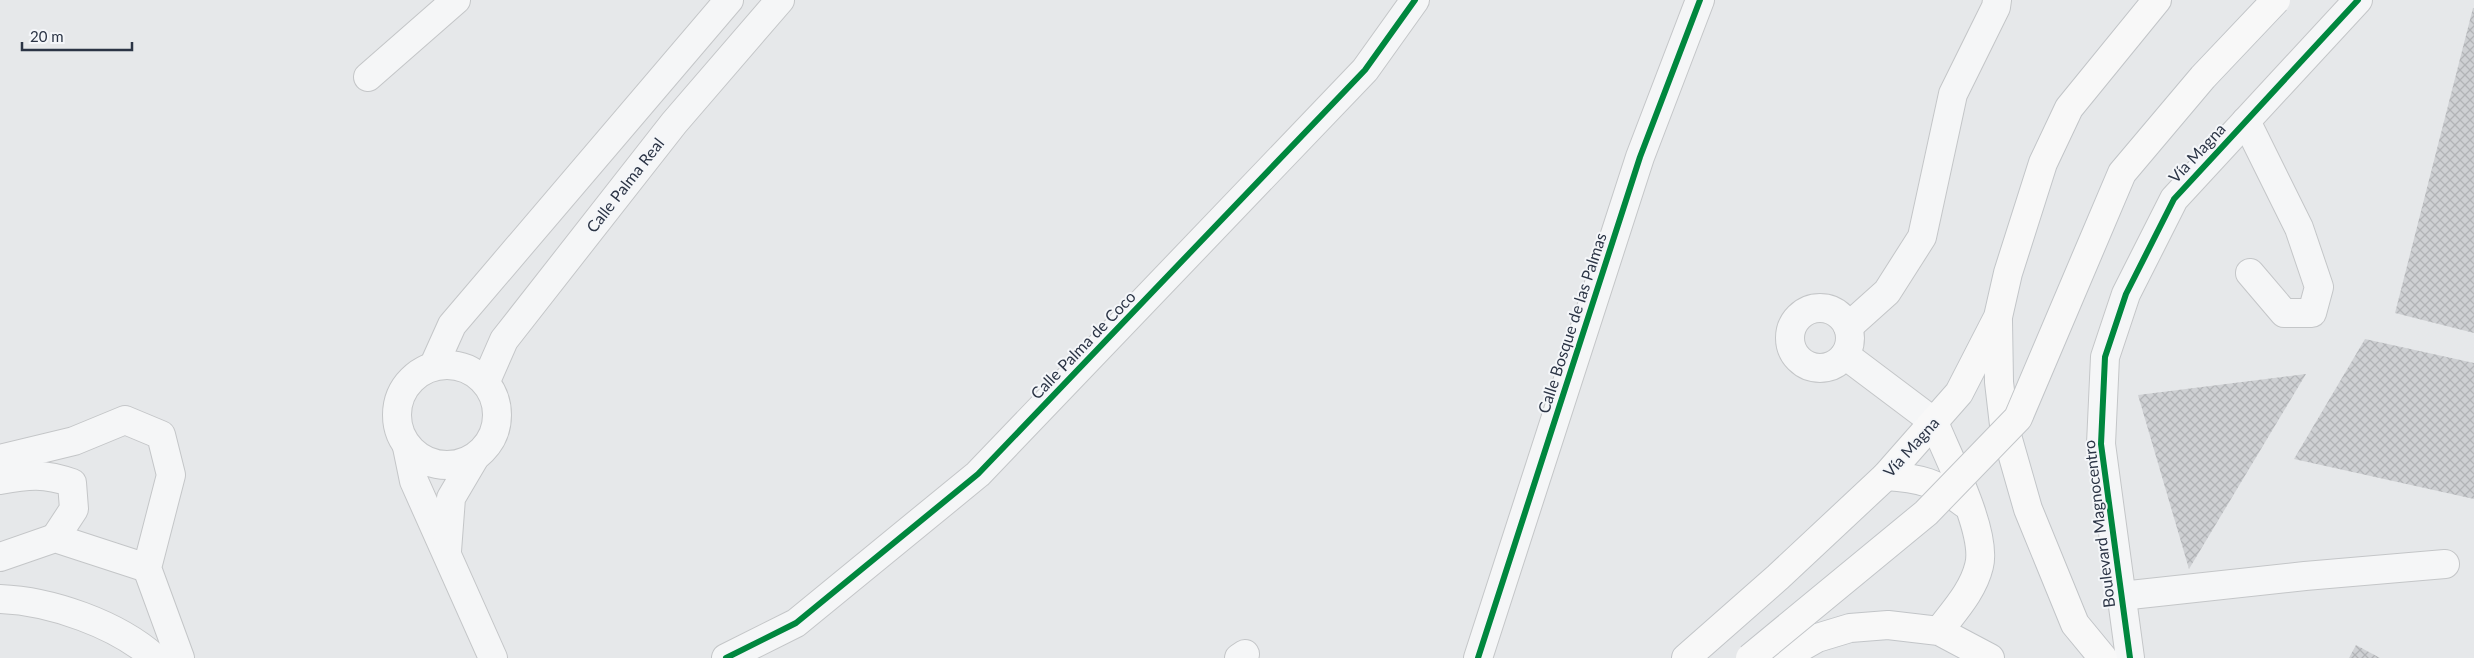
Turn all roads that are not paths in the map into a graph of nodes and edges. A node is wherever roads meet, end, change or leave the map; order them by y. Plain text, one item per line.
1 (456, 0) edge
2 (729, 0) edge
3 (780, 0) edge
4 (1415, 0) edge
5 (1700, 0) edge
6 (2157, 0) edge
7 (2276, 0) edge
8 (2358, 0) edge
9 (1999, 2) edge
10 (368, 78) dead end
11 (2246, 121) junction
12 (2250, 273) dead end
13 (1998, 317) junction
14 (1848, 327) junction
15 (1845, 355) junction
16 (2105, 357) joint
17 (434, 365) junction
18 (486, 381) junction
19 (1934, 422) junction
20 (407, 447) junction
21 (0, 459) edge
22 (474, 459) junction
23 (1886, 476) junction
24 (0, 480) edge
25 (1968, 506) junction
26 (55, 538) junction
27 (447, 553) junction
28 (0, 557) edge
29 (2446, 564) dead end
30 (147, 568) junction
31 (2121, 596) junction
32 (0, 599) edge
33 (1940, 631) junction
34 (155, 658) edge
35 (180, 658) edge
36 (493, 658) edge
37 (726, 658) edge
38 (1478, 658) edge
39 (1686, 658) edge
40 (1750, 658) edge
41 (1782, 658) edge
42 (1990, 658) edge
43 (2103, 658) edge
44 (2130, 658) edge

1 - 10 street
2 - 17 street
3 - 18 street, Calle Palma Real
4 - 37 street, Calle Palma de Coco
5 - 38 street, Calle Bosque de las Palmas
6 - 13 main road, Vía Magna
7 - 40 main road, bridge
8 - 11 street, Vía Magna
9 - 14 street
11 - 12 street
11 - 16 street, Vía Magna
13 - 19 main road, Vía Magna
13 - 43 main road
14 - 15 street
14 - 15 street
15 - 19 street
16 - 31 street, Boulevard Magnocentro
17 - 18 street
17 - 20 street
18 - 22 street
19 - 23 main road, Vía Magna
19 - 25 main road
20 - 22 street
20 - 27 street
21 - 30 street
22 - 27 street
23 - 25 main road
23 - 39 main road, Vía Magna
24 - 26 street
25 - 33 main road
26 - 28 street
26 - 30 street
27 - 36 street
29 - 31 street
30 - 35 street
31 - 44 street, Boulevard Magnocentro
32 - 34 street
33 - 41 main road
33 - 42 main road

